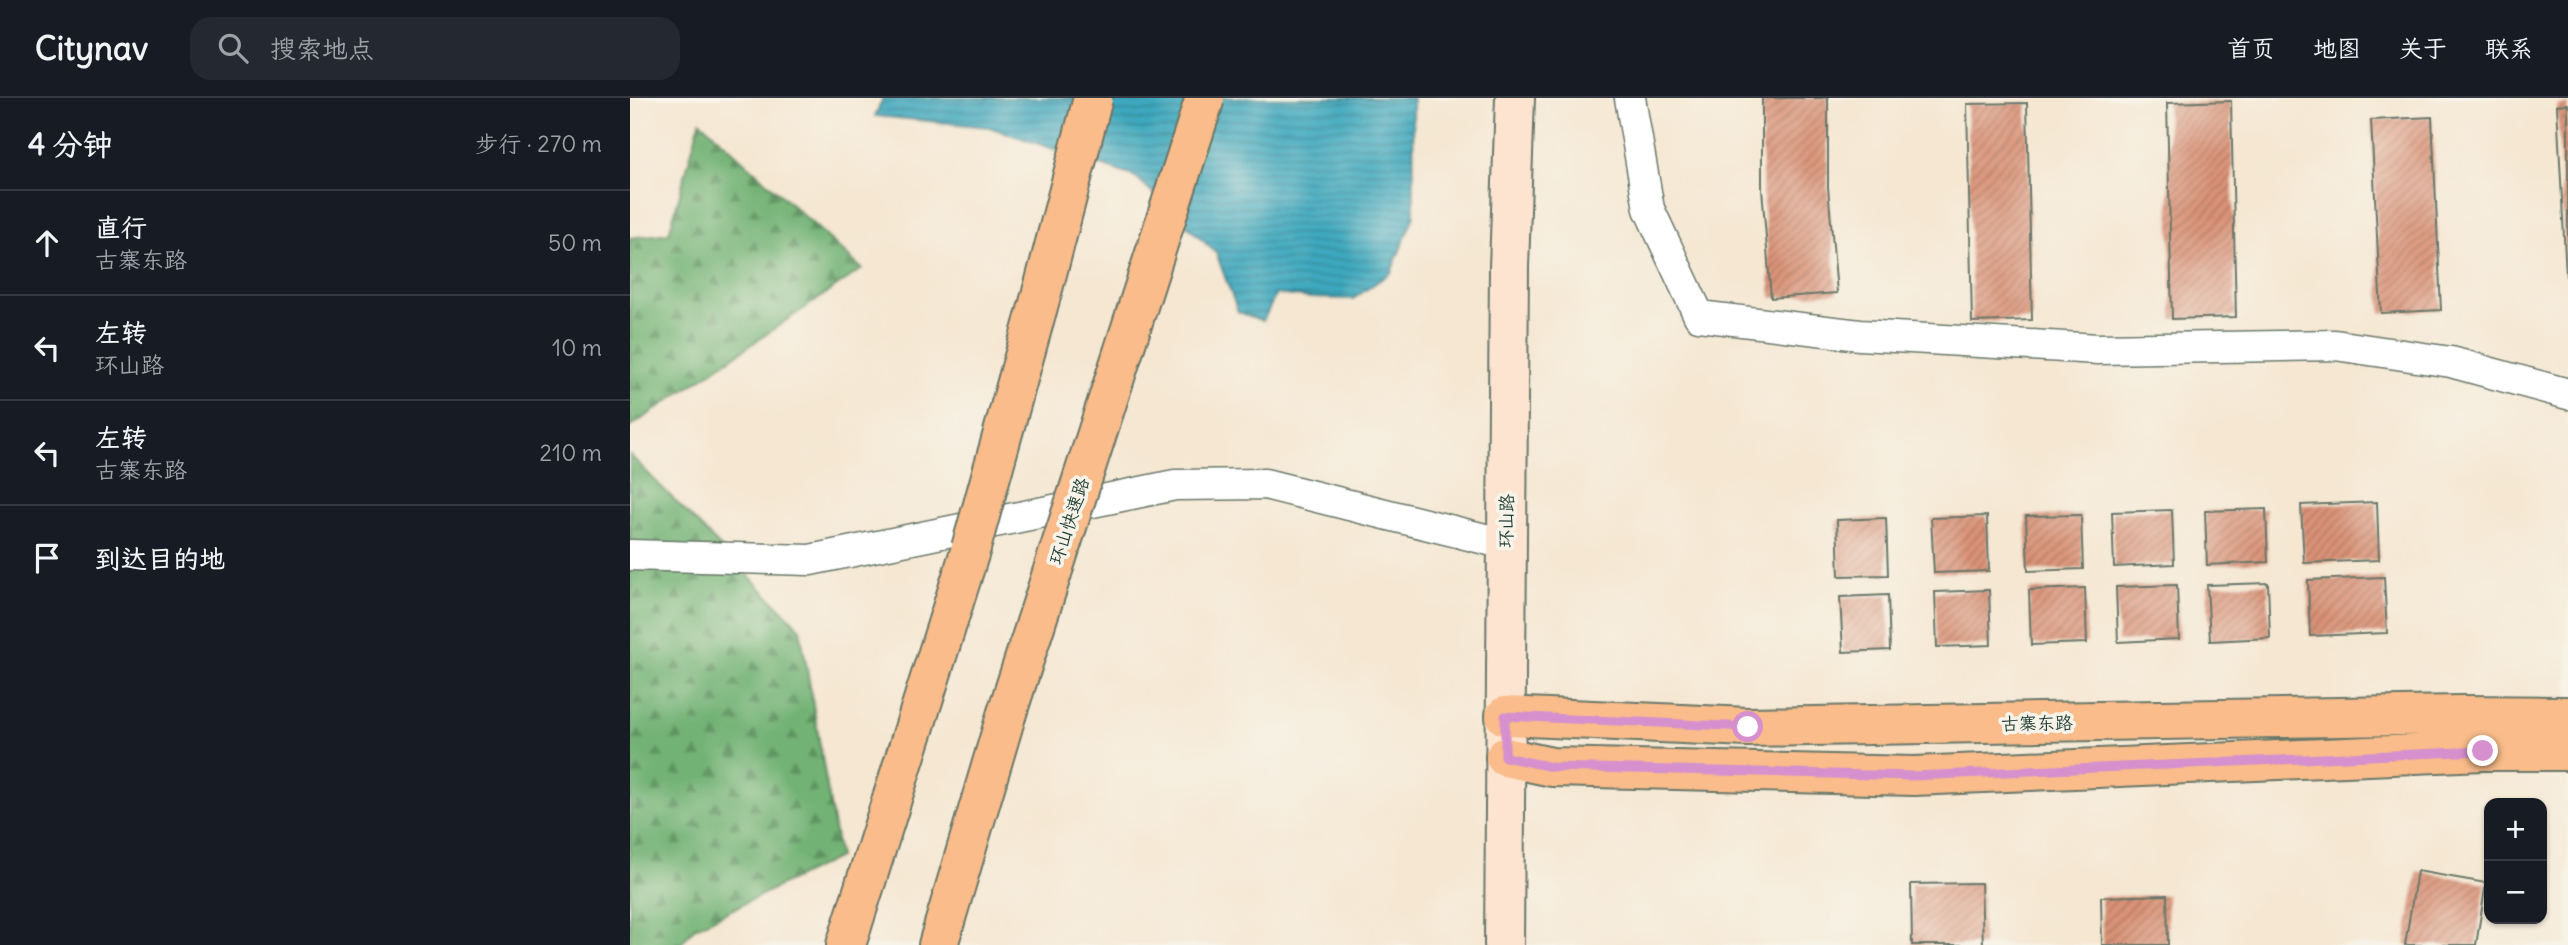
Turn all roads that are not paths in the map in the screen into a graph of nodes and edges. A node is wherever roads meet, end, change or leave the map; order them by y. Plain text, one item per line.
1 (1093, 98) edge
2 (1205, 98) edge
3 (1515, 98) edge
4 (1630, 98) edge
5 (2568, 394) edge
6 (1505, 544) junction
7 (630, 555) edge
8 (1505, 716) junction
9 (2568, 716) edge
10 (2568, 751) edge
11 (1505, 757) junction
12 (846, 945) edge
13 (938, 945) edge
14 (1504, 945) edge

1 - 12 main road, bridge
2 - 13 main road, 环山快速路, bridge
3 - 6 main road, 环山路
4 - 5 street
6 - 7 street
6 - 8 main road, 环山路
8 - 9 main road, 古寨东路
8 - 11 main road, 环山路
10 - 11 main road
11 - 14 main road, 环山路

